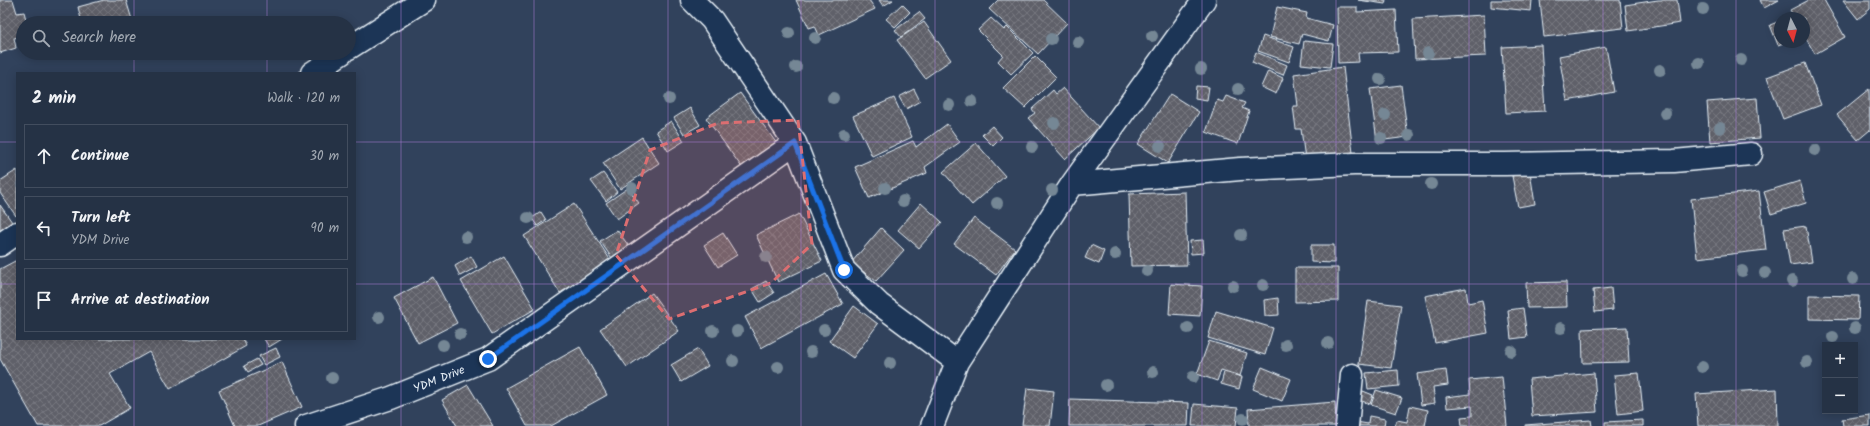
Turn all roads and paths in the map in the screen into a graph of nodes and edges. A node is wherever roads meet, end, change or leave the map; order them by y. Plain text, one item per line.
1 (424, 0) edge
2 (692, 0) edge
3 (1204, 0) edge
4 (356, 44) edge
5 (332, 60) edge
6 (314, 72) edge
7 (795, 143) junction
8 (1751, 154) dead end
9 (1072, 184) junction
10 (16, 234) edge
11 (0, 245) edge
12 (957, 362) junction
13 (1352, 375) dead end
14 (306, 426) edge
15 (932, 426) edge
16 (1347, 426) edge

1 - 4 street
2 - 7 street
3 - 9 street
5 - 6 street
7 - 12 street
7 - 14 street, YDM Drive
8 - 9 street
9 - 12 street
10 - 11 street
12 - 15 street
13 - 16 street

